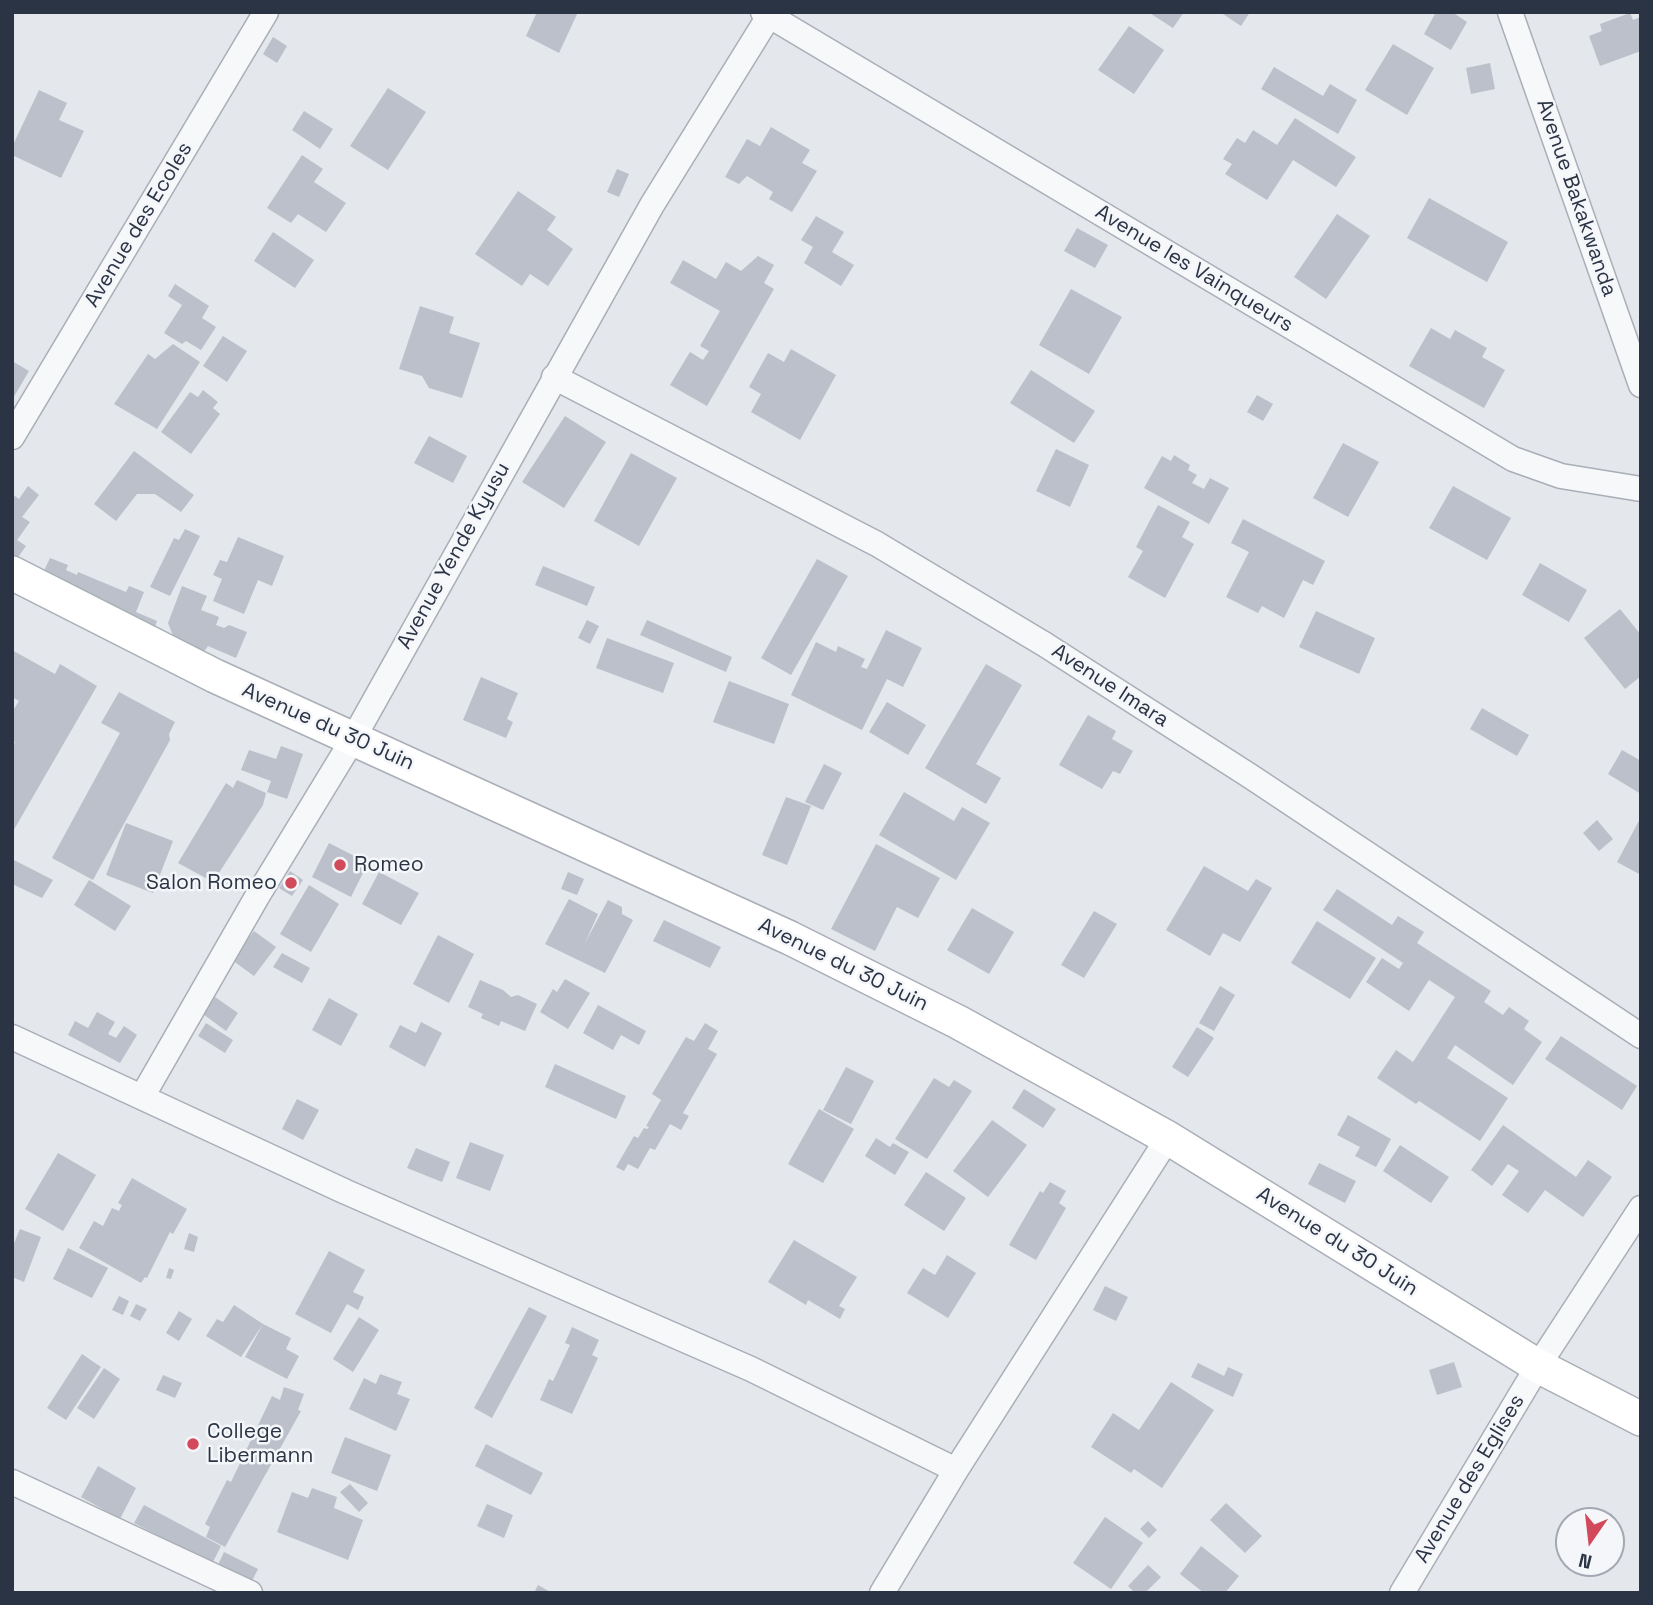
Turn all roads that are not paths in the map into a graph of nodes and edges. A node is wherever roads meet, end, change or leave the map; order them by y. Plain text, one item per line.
1 (266, 12) edge
2 (1510, 12) edge
3 (766, 14) edge
4 (554, 377) junction
5 (1641, 385) edge
6 (12, 437) edge
7 (1641, 489) edge
8 (12, 573) edge
9 (353, 739) junction
10 (1641, 1035) edge
11 (12, 1037) edge
12 (142, 1097) junction
13 (1168, 1138) junction
14 (1640, 1211) edge
15 (1538, 1366) junction
16 (1641, 1419) edge
17 (956, 1470) junction
18 (12, 1482) edge
19 (250, 1593) edge
20 (881, 1593) edge
21 (1402, 1593) edge

1 - 6 street, Avenue des Ecoles
2 - 5 street, Avenue Bakakwanda
3 - 4 street, Avenue Yende Kyusu
3 - 7 street, Avenue les Vainqueurs
4 - 9 street, Avenue Yende Kyusu
4 - 10 street, Avenue Imara
8 - 9 street, Avenue du 30 Juin
9 - 12 street, Avenue Yende Kyusu
9 - 13 street, Avenue du 30 Juin
11 - 12 street
12 - 17 street
13 - 15 street, Avenue du 30 Juin
13 - 17 street
14 - 15 street
15 - 16 street, Avenue du 30 Juin
15 - 21 street, Avenue des Eglises
17 - 20 street
18 - 19 street

